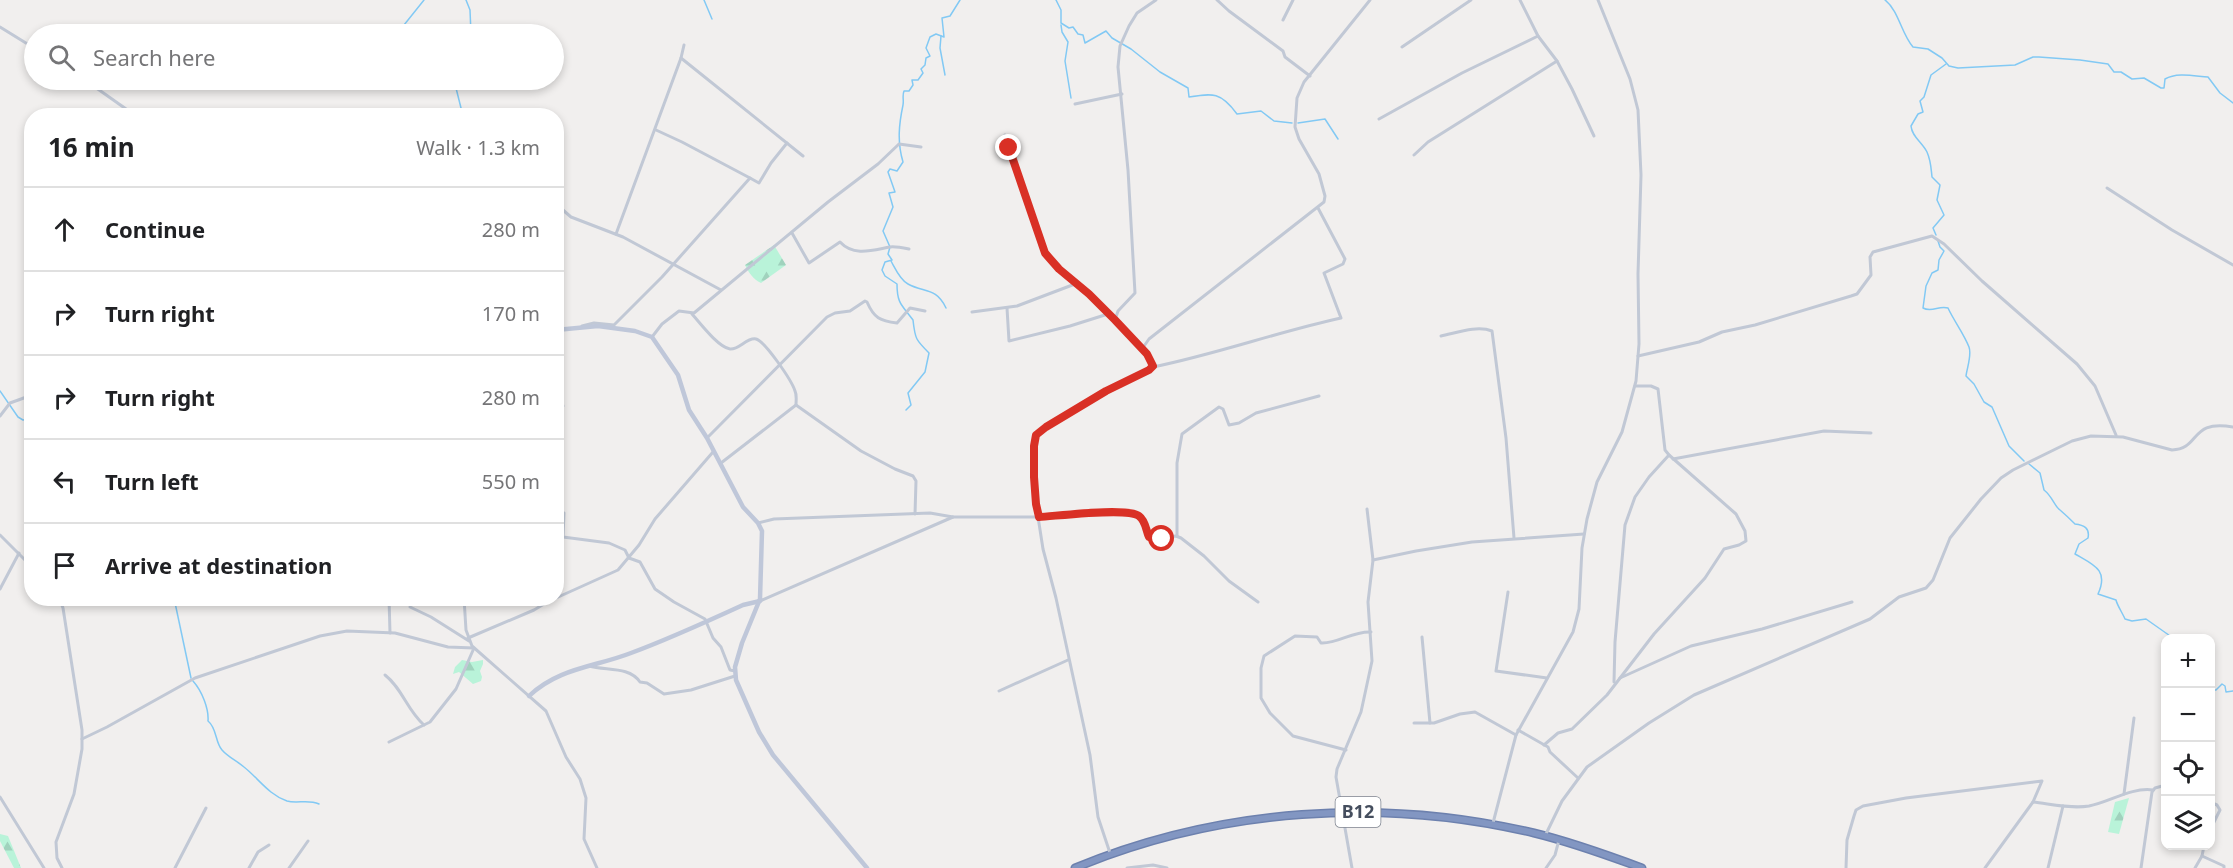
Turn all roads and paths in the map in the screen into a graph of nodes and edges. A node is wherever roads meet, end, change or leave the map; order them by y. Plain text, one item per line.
1 (1156, 0) edge
2 (1217, 0) edge
3 (1293, 0) edge
4 (1370, 0) edge
5 (1471, 0) edge
6 (1520, 0) edge
7 (1598, 0) edge
8 (1283, 20) dead end
9 (0, 27) edge
10 (1538, 36) junction
11 (24, 42) edge
12 (684, 45) dead end
13 (1402, 47) dead end
14 (681, 58) junction
15 (1557, 61) junction
16 (1311, 76) junction
17 (98, 90) edge
18 (1122, 94) junction
19 (1075, 104) dead end
20 (124, 108) edge
21 (1379, 119) dead end
22 (656, 130) junction
23 (1005, 135) dead end
24 (1594, 136) dead end
25 (787, 143) junction
26 (921, 147) dead end
27 (1414, 155) dead end
28 (803, 156) dead end
29 (750, 178) junction
30 (2108, 188) dead end
31 (1318, 208) junction
32 (564, 210) edge
33 (792, 233) junction
34 (616, 234) junction
35 (909, 249) dead end
36 (673, 265) junction
37 (2233, 265) edge
38 (1075, 284) junction
39 (721, 290) junction
40 (1007, 308) junction
41 (925, 311) dead end
42 (972, 312) dead end
43 (692, 314) junction
44 (1109, 314) junction
45 (1115, 320) junction
46 (580, 327) junction
47 (564, 329) edge
48 (1441, 336) dead end
49 (652, 337) junction
50 (1142, 349) junction
51 (1638, 356) junction
52 (779, 364) junction
53 (1153, 367) junction
54 (1635, 386) junction
55 (1319, 396) dead end
56 (24, 398) edge
57 (796, 405) junction
58 (0, 416) edge
59 (2233, 427) edge
60 (1871, 433) dead end
61 (2117, 436) junction
62 (707, 438) junction
63 (714, 451) junction
64 (1669, 455) junction
65 (1673, 459) junction
66 (721, 463) junction
67 (1367, 508) dead end
68 (915, 514) junction
69 (953, 517) junction
70 (1039, 517) junction
71 (758, 523) junction
72 (1584, 534) junction
73 (0, 535) edge
74 (1177, 536) junction
75 (564, 537) edge
76 (1514, 538) junction
77 (19, 553) junction
78 (628, 557) junction
79 (24, 558) edge
80 (1372, 560) junction
81 (0, 589) edge
82 (1508, 592) dead end
83 (564, 594) edge
84 (760, 601) junction
85 (1258, 602) dead end
86 (1852, 602) dead end
87 (62, 606) edge
88 (389, 606) edge
89 (465, 606) edge
90 (541, 606) edge
91 (410, 607) dead end
92 (706, 621) junction
93 (1371, 632) junction
94 (390, 633) junction
95 (1422, 637) dead end
96 (469, 640) junction
97 (474, 648) junction
98 (1068, 660) junction
99 (589, 666) junction
100 (735, 674) junction
101 (385, 675) dead end
102 (1547, 678) junction
103 (1618, 679) junction
104 (1614, 685) junction
105 (999, 691) dead end
106 (529, 696) junction
107 (2134, 718) dead end
108 (1414, 723) dead end
109 (1430, 723) junction
110 (424, 725) junction
111 (1518, 730) junction
112 (1516, 735) junction
113 (82, 738) junction
114 (389, 742) dead end
115 (1544, 745) junction
116 (1346, 750) junction
117 (1578, 778) junction
118 (2161, 787) edge
119 (2153, 790) junction
120 (2124, 795) junction
121 (0, 797) edge
122 (2033, 802) junction
123 (2215, 804) edge
124 (2063, 806) junction
125 (206, 808) dead end
126 (1343, 813) junction
127 (2215, 821) edge
128 (1493, 825) junction
129 (1545, 836) junction
130 (1559, 840) junction
131 (308, 841) dead end
132 (269, 845) dead end
133 (2204, 850) edge
134 (1110, 854) junction
135 (2202, 856) junction
136 (44, 868) edge
137 (62, 868) edge
138 (175, 868) edge
139 (249, 868) edge
140 (289, 868) edge
141 (597, 868) edge
142 (867, 868) edge
143 (1075, 868) edge
144 (1127, 868) edge
145 (1167, 868) edge
146 (1352, 868) edge
147 (1546, 868) edge
148 (1642, 868) edge
149 (1846, 868) edge
150 (1985, 868) edge
151 (2048, 868) edge
152 (2141, 868) edge
153 (2195, 868) edge
154 (2224, 868) edge

1 - 18 street
2 - 16 street
3 - 8 street
4 - 16 street
5 - 13 street
6 - 10 street
7 - 51 street
9 - 11 street
10 - 15 street
10 - 21 street
12 - 14 street
14 - 22 street
14 - 25 street
15 - 24 street
15 - 27 street
16 - 31 street
17 - 20 street
18 - 19 street
18 - 45 street
22 - 29 street
22 - 34 street
23 - 38 street
25 - 28 street
25 - 29 street
26 - 33 street
29 - 36 street
30 - 37 street
31 - 50 street
31 - 53 street
32 - 34 street
33 - 35 street
33 - 39 street
34 - 36 street
36 - 39 street
36 - 46 street
38 - 40 street
38 - 44 street
39 - 43 street
40 - 42 street
40 - 44 street
41 - 52 street
43 - 49 street
43 - 52 street
44 - 45 street
45 - 50 street
46 - 47 street
46 - 49 street
48 - 76 street
49 - 62 street
50 - 53 street
51 - 54 street
51 - 61 street
52 - 57 street
52 - 62 street
53 - 70 street
54 - 64 street
54 - 72 street
55 - 74 street
56 - 58 street
57 - 66 street
57 - 68 street
59 - 61 street
60 - 65 street
61 - 117 street
62 - 63 street
63 - 66 street
63 - 78 street
64 - 65 street
64 - 104 street
65 - 103 street
66 - 71 street
67 - 80 street
68 - 69 street
68 - 71 street
69 - 70 street
69 - 84 street
70 - 74 street
70 - 98 street
71 - 84 street
72 - 76 street
72 - 102 street
73 - 77 street
74 - 85 street
75 - 78 street
76 - 80 street
77 - 79 street
77 - 81 street
78 - 83 street
78 - 92 street
80 - 93 street
82 - 102 street
84 - 92 street
84 - 100 street
86 - 103 street
87 - 113 street
88 - 94 street
89 - 96 street
90 - 96 street
91 - 96 street
92 - 99 street
92 - 100 street
93 - 116 street
93 - 116 street
94 - 97 street
94 - 113 street
95 - 109 street
96 - 97 street
97 - 106 street
97 - 110 street
98 - 105 street
98 - 134 street
99 - 100 street
99 - 106 street
100 - 142 street
101 - 110 street
102 - 111 street
103 - 104 street
104 - 115 street
106 - 141 street
107 - 120 street
108 - 109 street
109 - 112 street
110 - 114 street
111 - 112 street
111 - 115 street
112 - 128 street
113 - 137 street
115 - 117 street
116 - 126 street
117 - 129 street
118 - 119 street
119 - 120 street
119 - 152 street
120 - 124 street
121 - 136 street
122 - 124 street
122 - 149 street
122 - 150 street
123 - 127 street
124 - 151 street
125 - 138 street
126 - 128 highway, B12
126 - 134 highway, B12
126 - 146 street
128 - 129 highway, B12
129 - 130 highway, B12
130 - 147 street
130 - 148 highway, B12
131 - 140 street
132 - 139 street
133 - 135 street
134 - 143 highway, B12
135 - 153 street
135 - 154 street
144 - 145 street

